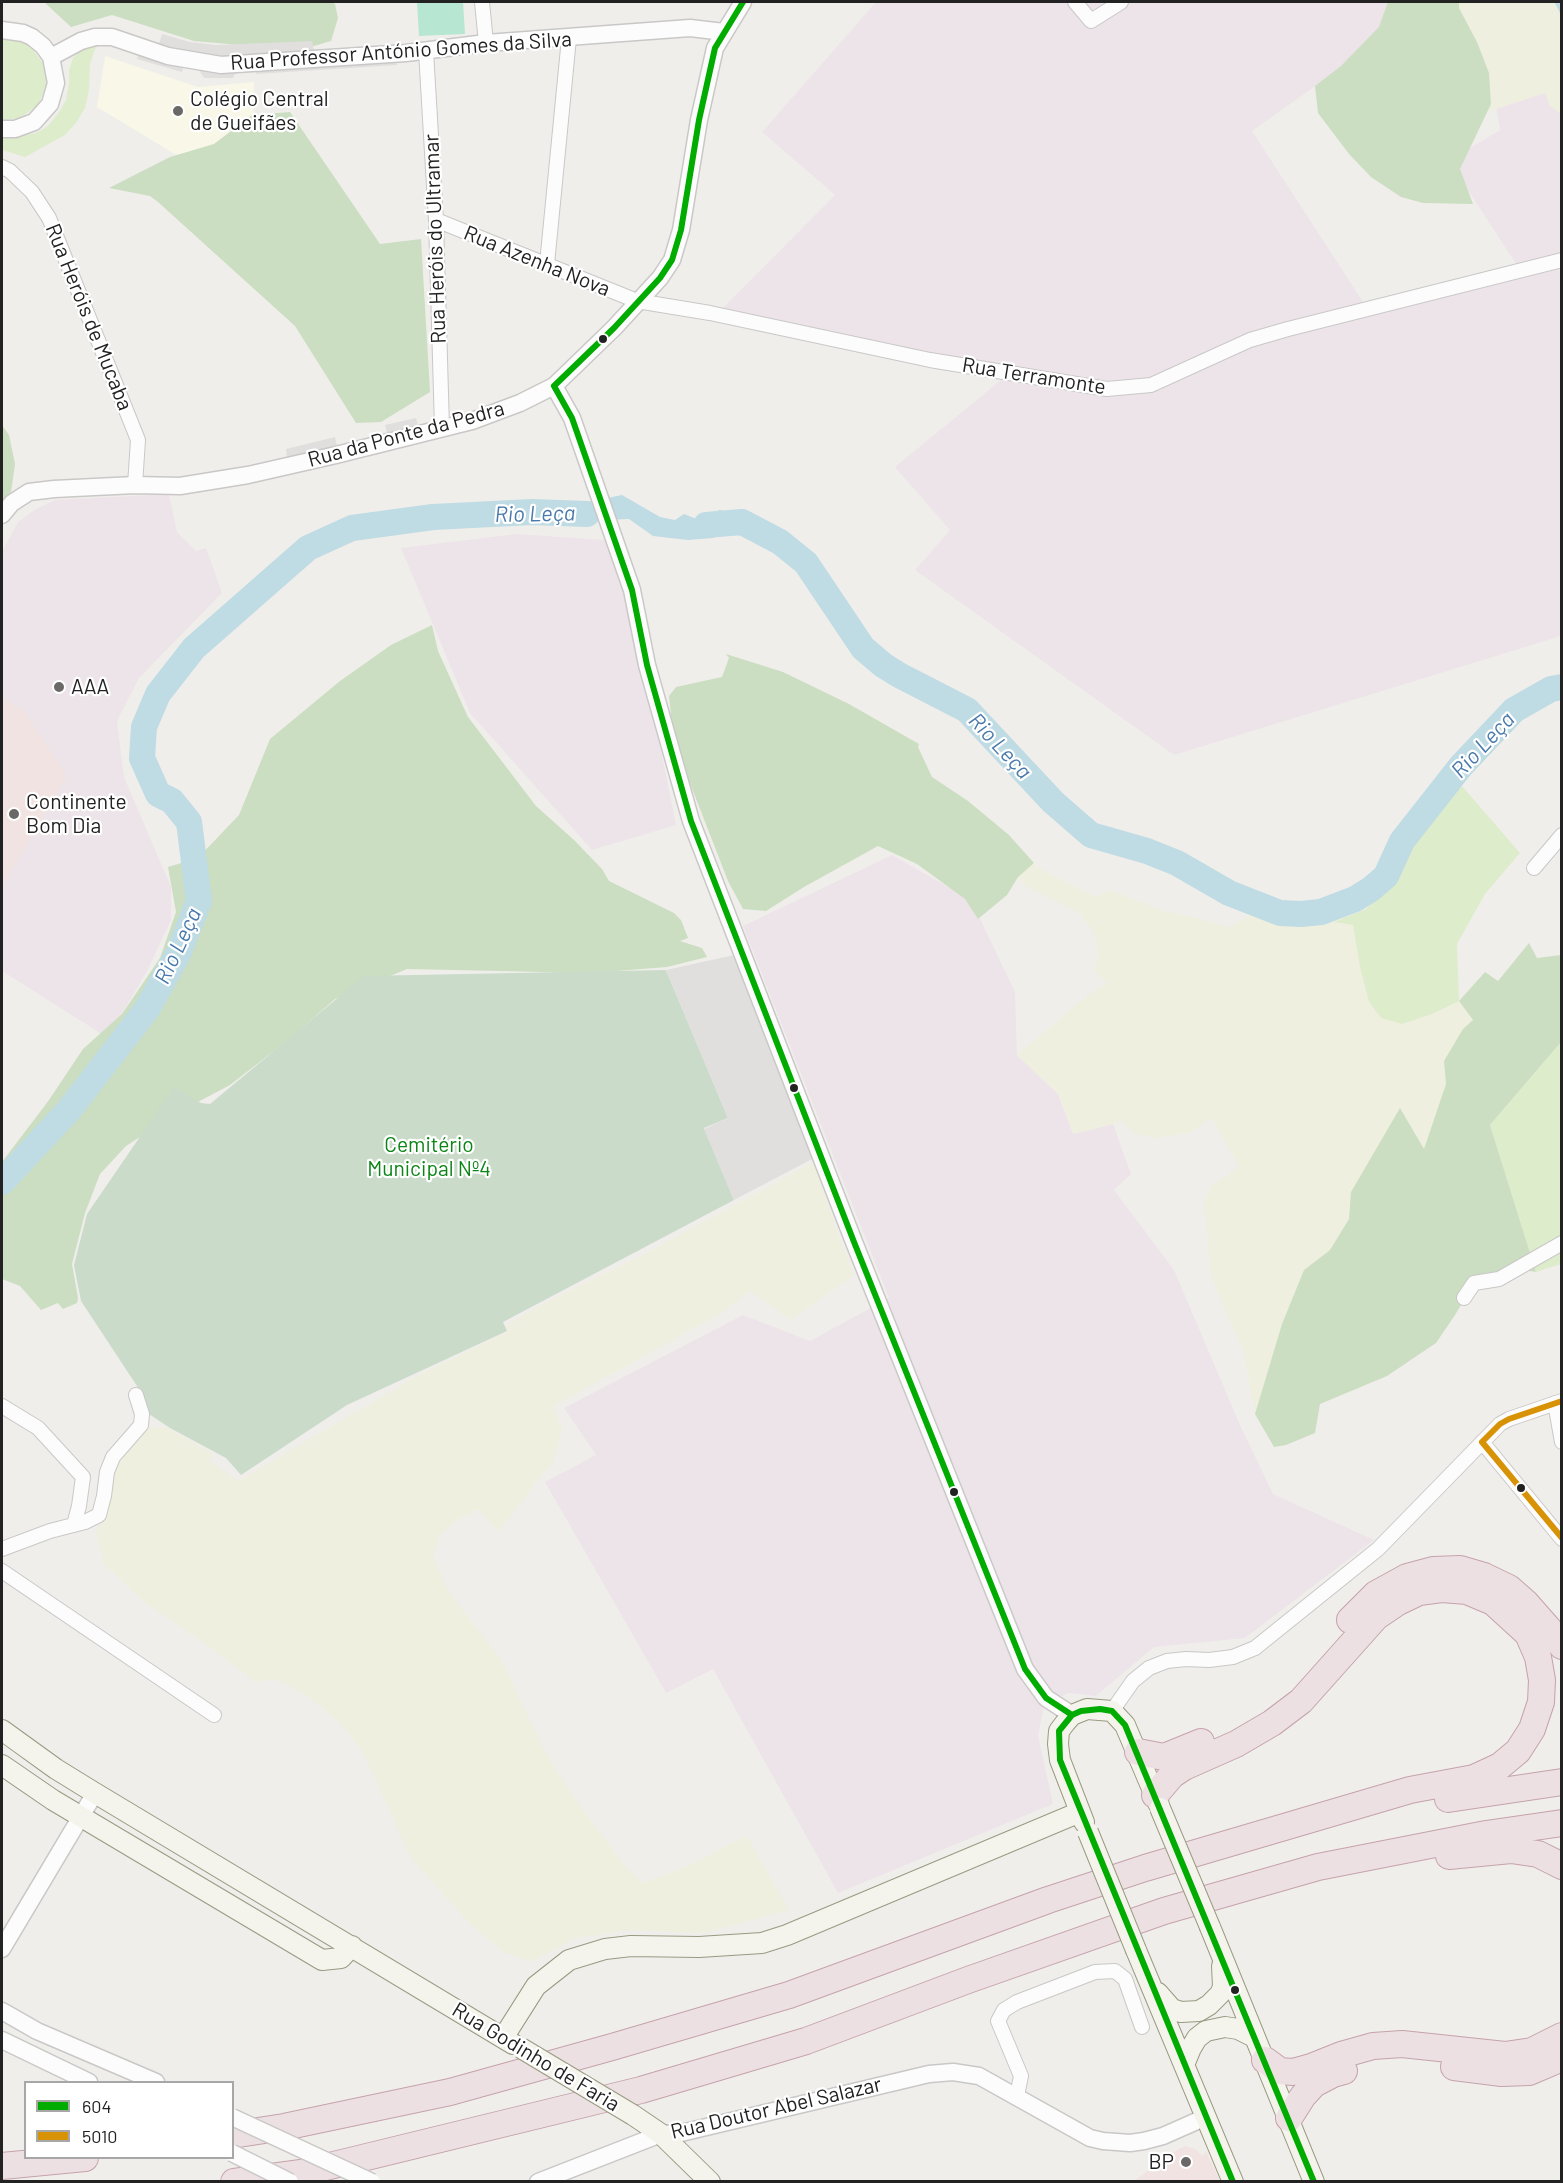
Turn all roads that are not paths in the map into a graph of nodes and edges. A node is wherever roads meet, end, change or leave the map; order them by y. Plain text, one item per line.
1 (482, 2) edge
2 (743, 2) edge
3 (1075, 2) edge
4 (1120, 2) edge
5 (2, 30) edge
6 (724, 32) junction
7 (569, 38) junction
8 (486, 43) junction
9 (426, 51) junction
10 (51, 57) junction
11 (2, 129) edge
12 (2, 167) edge
13 (436, 220) junction
14 (1562, 260) edge
15 (547, 264) junction
16 (637, 301) junction
17 (554, 386) junction
18 (442, 428) junction
19 (135, 485) junction
20 (2, 515) edge
21 (1562, 835) edge
22 (1534, 868) dead end
23 (1562, 1243) edge
24 (1464, 1298) dead end
25 (136, 1395) dead end
26 (1558, 1402) edge
27 (2, 1406) edge
28 (1482, 1442) junction
29 (1562, 1442) edge
30 (74, 1525) junction
31 (1562, 1539) edge
32 (2, 1549) edge
33 (2, 1571) edge
34 (1562, 1646) edge
35 (1112, 1711) junction
36 (214, 1714) dead end
37 (1072, 1715) junction
38 (2, 1730) edge
39 (1138, 1752) junction
40 (2, 1765) edge
41 (1562, 1782) edge
42 (95, 1793) junction
43 (1158, 1802) junction
44 (1080, 1812) junction
45 (80, 1817) junction
46 (1562, 1823) edge
47 (1297, 1824) junction
48 (1391, 1852) junction
49 (1562, 1866) edge
50 (352, 1946) junction
51 (2, 1949) edge
52 (1220, 1951) junction
53 (1151, 1983) junction
54 (2, 2012) edge
55 (1142, 2027) dead end
56 (1562, 2036) edge
57 (1254, 2037) junction
58 (503, 2038) junction
59 (2, 2040) edge
60 (1562, 2058) edge
61 (1265, 2060) junction
62 (1184, 2065) junction
63 (87, 2081) edge
64 (154, 2081) edge
65 (1017, 2096) junction
66 (1206, 2117) junction
67 (234, 2118) edge
68 (1289, 2118) junction
69 (662, 2134) junction
70 (234, 2135) edge
71 (234, 2154) edge
72 (67, 2159) edge
73 (2, 2166) edge
74 (234, 2181) edge
75 (290, 2181) edge
76 (372, 2181) edge
77 (538, 2181) edge
78 (710, 2181) edge
79 (1233, 2181) edge
80 (1314, 2181) edge

1 - 8 street
2 - 6 street, Rua da Ponte da Pedra
3 - 4 street
5 - 10 street
6 - 7 street, Rua Professor António Gomes da Silva
6 - 16 street, Rua da Ponte da Pedra
7 - 8 street, Rua Professor António Gomes da Silva
7 - 15 street
8 - 9 street, Rua Professor António Gomes da Silva
9 - 10 street, Rua Professor António Gomes da Silva
9 - 13 street, Rua Heróis do Ultramar
10 - 11 street
12 - 19 street, Rua Heróis de Mucaba
13 - 15 street, Rua Azenha Nova
13 - 18 street, Rua Heróis do Ultramar
14 - 16 street, Rua Terramonte
15 - 16 street, Rua Azenha Nova
16 - 17 street, Rua da Ponte da Pedra
17 - 18 street, Rua da Ponte da Pedra
17 - 37 street
18 - 19 street, Rua da Ponte da Pedra
19 - 20 street, Rua da Ponte da Pedra
21 - 22 street
23 - 24 street
25 - 30 street
26 - 28 street
26 - 29 street
27 - 30 street
28 - 31 street
28 - 35 street
30 - 32 street
33 - 36 street
34 - 39 highway
35 - 37 main road
35 - 39 main road
37 - 44 main road
38 - 42 main road, Rua Godinho de Faria
39 - 43 main road
40 - 45 main road
41 - 47 highway
42 - 45 street
42 - 50 main road, Rua Godinho de Faria
43 - 47 highway
43 - 52 main road, bridge
44 - 53 main road, bridge
44 - 58 main road
45 - 50 main road
45 - 51 street
46 - 48 highway
47 - 70 highway
48 - 49 highway
48 - 74 highway
50 - 58 main road, Rua Godinho de Faria
52 - 53 main road
52 - 57 main road
53 - 62 main road
54 - 64 street
55 - 65 street
56 - 61 highway
57 - 61 main road
57 - 62 main road
58 - 69 main road, Rua Godinho de Faria, bridge
59 - 63 street
60 - 68 highway
61 - 68 main road
62 - 66 main road
65 - 66 street, Rua Doutor Abel Salazar
65 - 69 street, Rua Doutor Abel Salazar
66 - 79 main road
67 - 76 street, bridge
68 - 80 main road
69 - 77 street, Rua Doutor Abel Salazar
69 - 78 main road, Rua Godinho de Faria
71 - 75 street, bridge
72 - 73 highway

